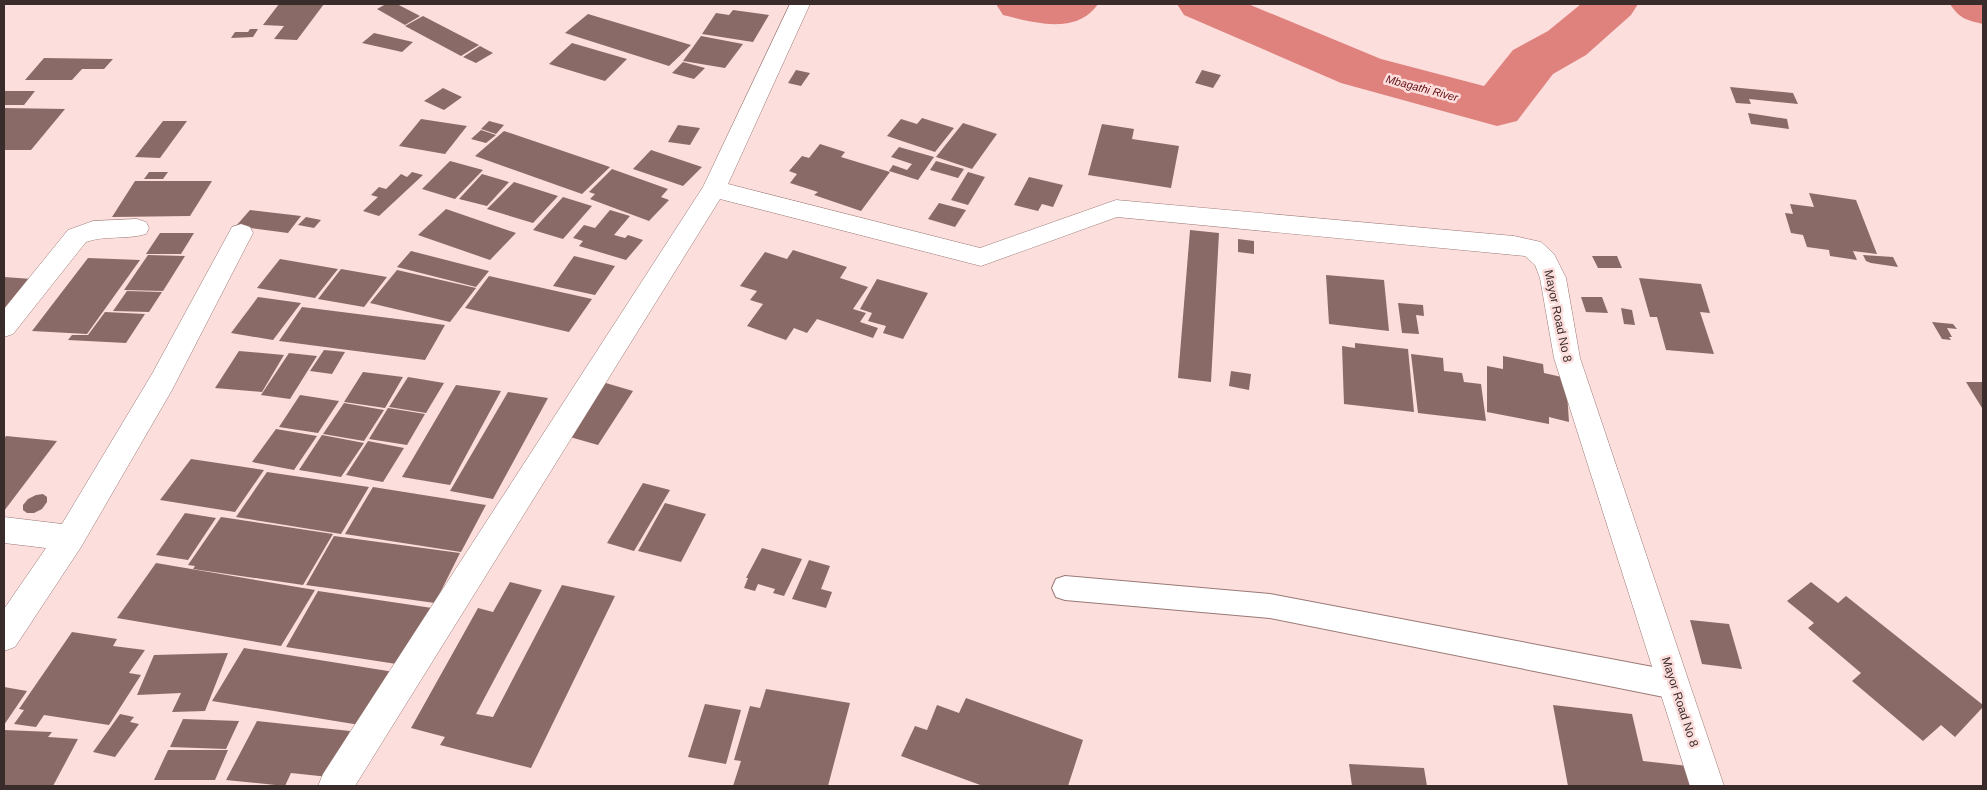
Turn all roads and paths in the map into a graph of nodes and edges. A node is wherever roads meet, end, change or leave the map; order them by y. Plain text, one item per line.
1 (800, 4) edge
2 (714, 189) junction
3 (137, 228) dead end
4 (241, 233) dead end
5 (4, 327) edge
6 (4, 530) edge
7 (70, 538) junction
8 (1066, 588) dead end
9 (4, 636) edge
10 (1674, 685) junction
11 (335, 786) edge
12 (1707, 786) edge

1 - 2 street
2 - 10 street, Mayor Road No 8
2 - 11 street
3 - 5 street
4 - 7 street
6 - 7 street
7 - 9 street
8 - 10 lane
10 - 12 street, Mayor Road No 8

